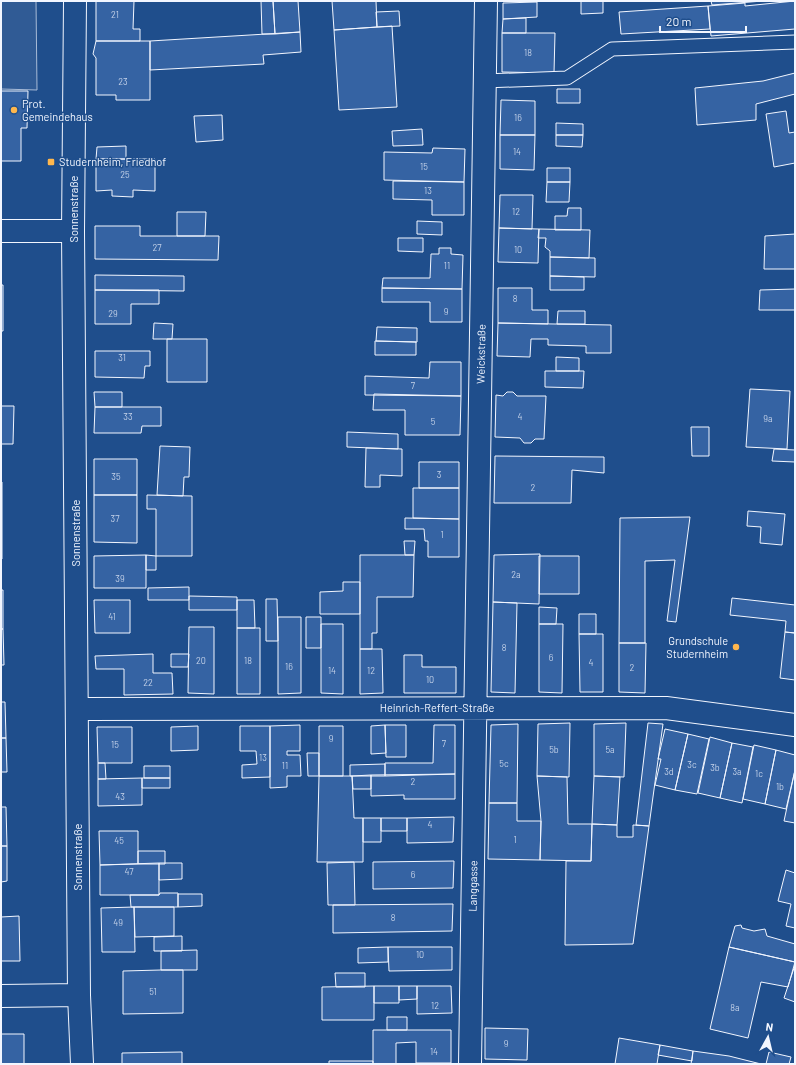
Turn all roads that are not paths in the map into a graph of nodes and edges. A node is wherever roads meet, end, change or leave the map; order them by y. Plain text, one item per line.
1 (75, 1) edge
2 (486, 1) edge
3 (795, 42) edge
4 (484, 81) junction
5 (1, 231) edge
6 (73, 231) junction
7 (476, 708) junction
8 (77, 709) junction
9 (795, 725) edge
10 (79, 995) junction
11 (1, 996) edge
12 (82, 1064) edge
13 (470, 1064) edge

1 - 6 street, Sonnenstraße
2 - 4 street, Weickstraße
3 - 4 lane
4 - 7 street, Weickstraße
5 - 6 street
6 - 8 street, Sonnenstraße
7 - 8 street, Heinrich-Reffert-Straße
7 - 9 street, Heinrich-Reffert-Straße
7 - 13 street, Langgasse
8 - 10 street, Sonnenstraße
10 - 11 street
10 - 12 street, Sonnenstraße

